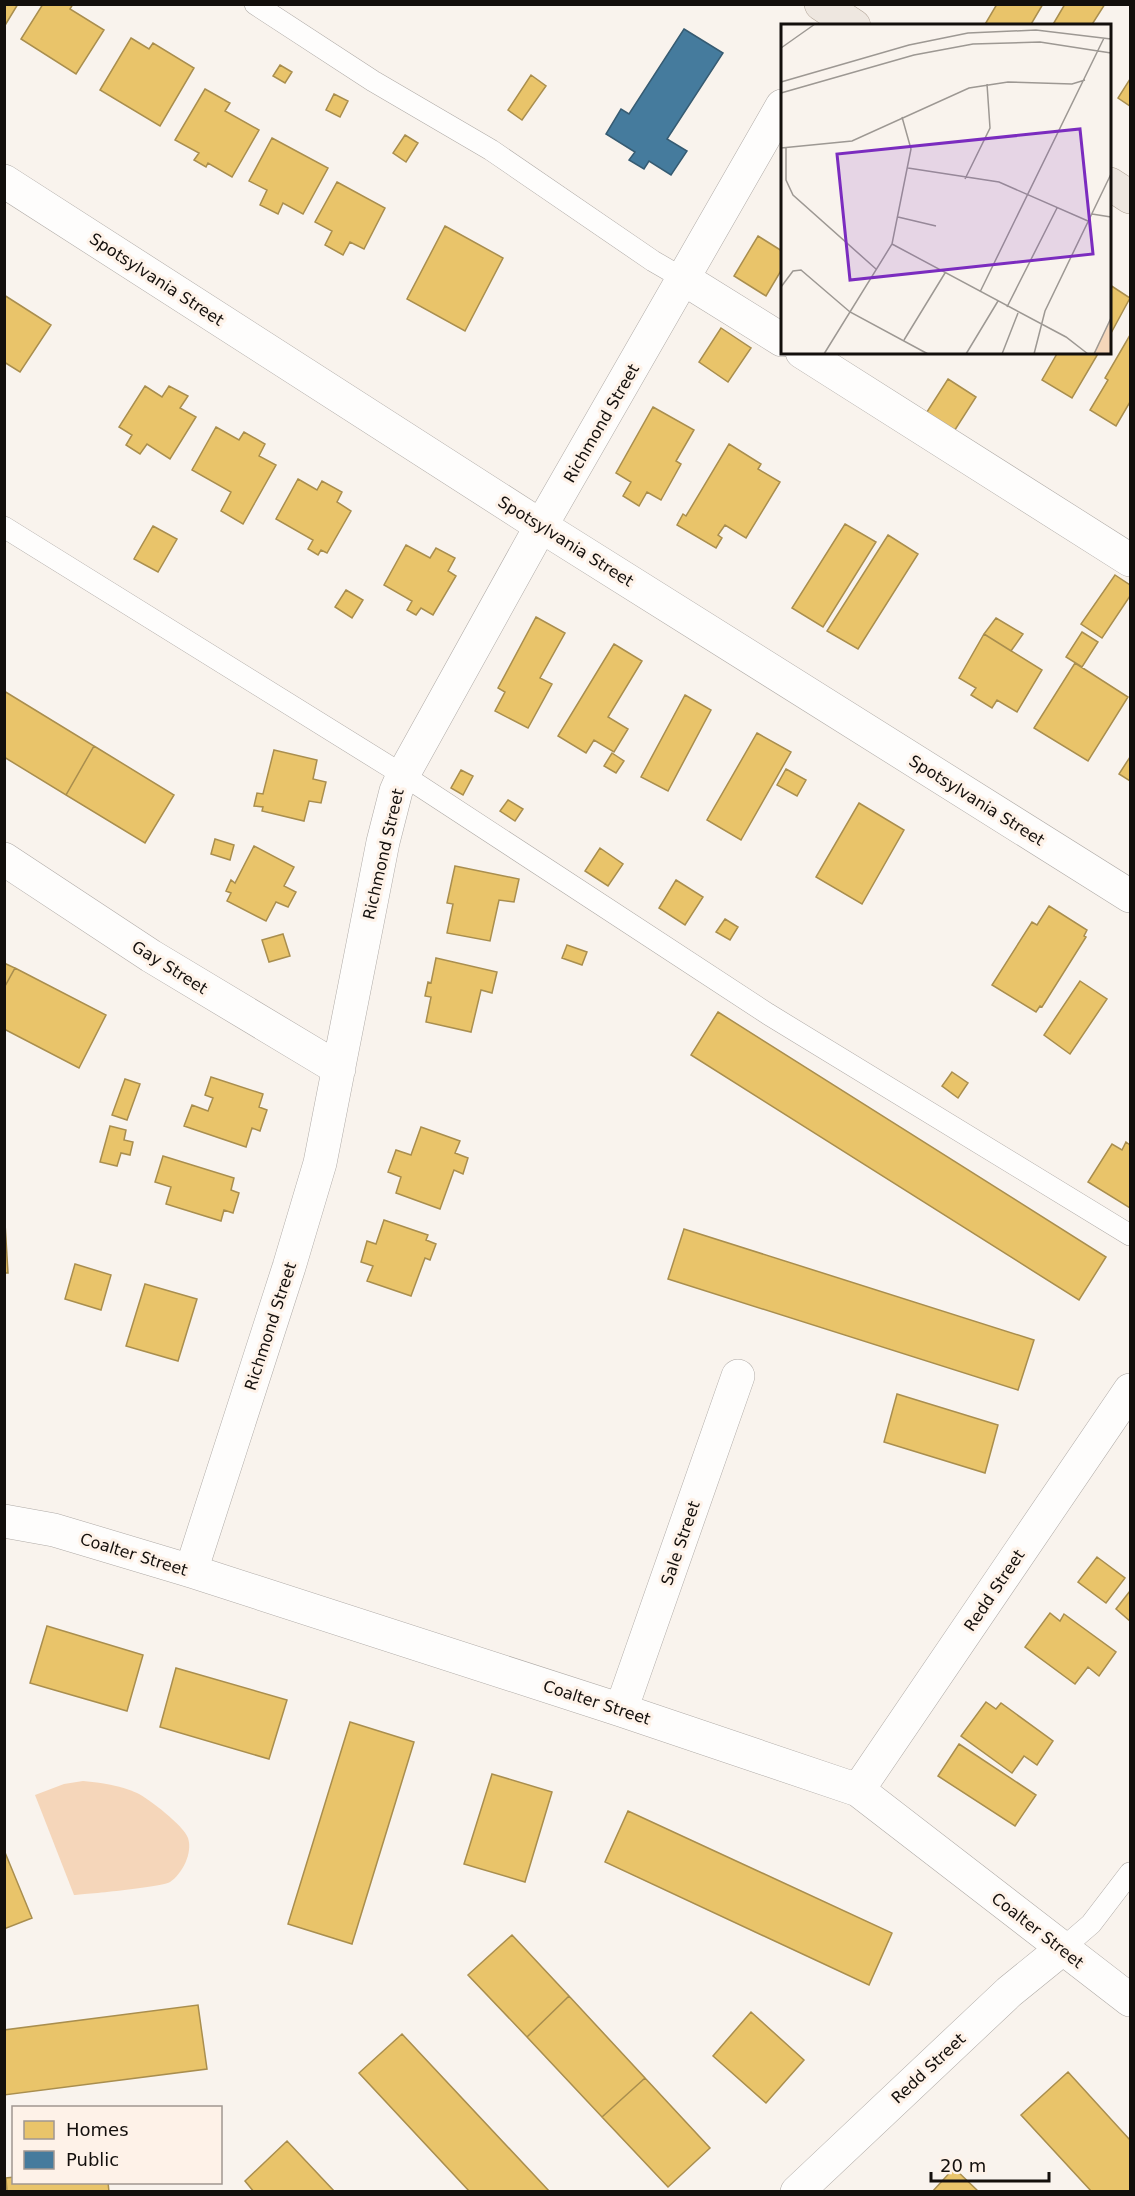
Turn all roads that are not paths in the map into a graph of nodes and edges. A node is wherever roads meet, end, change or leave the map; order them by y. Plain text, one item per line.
1 (255, 4) edge
2 (781, 109) edge
3 (4, 181) edge
4 (1111, 185) edge
5 (1131, 196) edge
6 (684, 279) junction
7 (781, 339) edge
8 (804, 354) edge
9 (541, 526) junction
10 (4, 527) edge
11 (1131, 560) edge
12 (403, 775) junction
13 (4, 859) edge
14 (1131, 896) edge
15 (339, 1070) junction
16 (1131, 1235) edge
17 (738, 1377) dead end
18 (1131, 1390) edge
19 (4, 1521) edge
20 (191, 1571) junction
21 (621, 1710) junction
22 (858, 1790) junction
23 (1131, 1872) edge
24 (1062, 1948) junction
25 (1131, 2000) edge
26 (797, 2192) edge

1 - 6 lane
2 - 6 street, Richmond Street
3 - 9 street, Spotsylvania Street
4 - 5 main road
6 - 7 street
6 - 9 street, Richmond Street
8 - 11 street
9 - 12 street, Richmond Street
9 - 14 street, Spotsylvania Street
10 - 12 lane
12 - 15 street, Richmond Street
12 - 16 lane
13 - 15 street, Gay Street
15 - 20 street, Richmond Street
17 - 21 street, Sale Street
18 - 22 street, Redd Street
19 - 20 street, Coalter Street
20 - 21 street, Coalter Street
21 - 22 street, Coalter Street
22 - 24 street, Coalter Street
23 - 24 lane
24 - 25 street, Coalter Street
24 - 26 street, Redd Street

